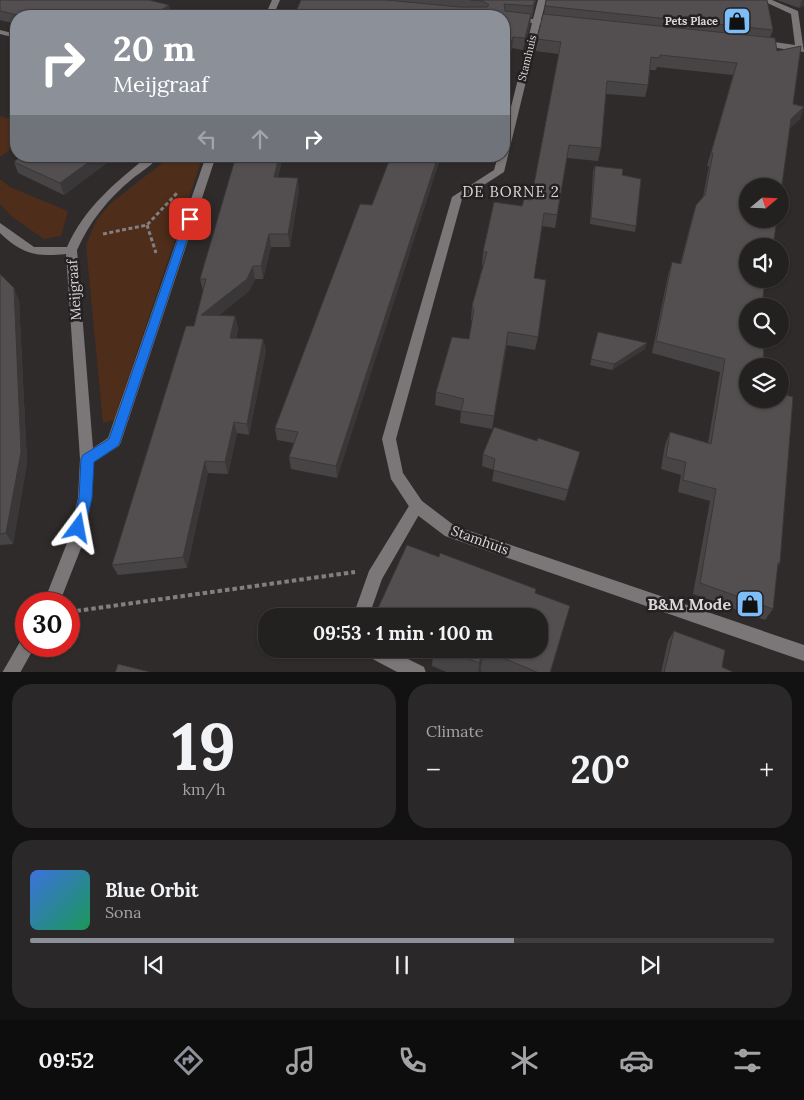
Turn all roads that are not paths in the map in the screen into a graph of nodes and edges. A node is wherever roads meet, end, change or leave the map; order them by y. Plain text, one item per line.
1 (542, 0) edge
2 (765, 0) edge
3 (510, 19) edge
4 (536, 21) junction
5 (565, 24) edge
6 (750, 42) edge
7 (802, 48) edge
8 (510, 127) edge
9 (148, 162) edge
10 (209, 162) edge
11 (501, 162) edge
12 (0, 227) edge
13 (73, 245) junction
14 (87, 459) junction
15 (417, 506) junction
16 (56, 592) edge
17 (364, 608) edge
18 (804, 653) edge
19 (20, 657) edge
20 (390, 658) edge
21 (10, 672) edge
22 (418, 672) edge

1 - 4 street, Stamhuis
2 - 7 street
3 - 4 street
4 - 5 street
4 - 8 street, Stamhuis
6 - 7 street
9 - 13 street, Meijgraaf
10 - 14 street
11 - 15 street, Stamhuis
12 - 13 street
13 - 14 street, Meijgraaf
14 - 16 street, Meijgraaf
15 - 17 street
15 - 18 street, Stamhuis
19 - 21 street
20 - 22 street

